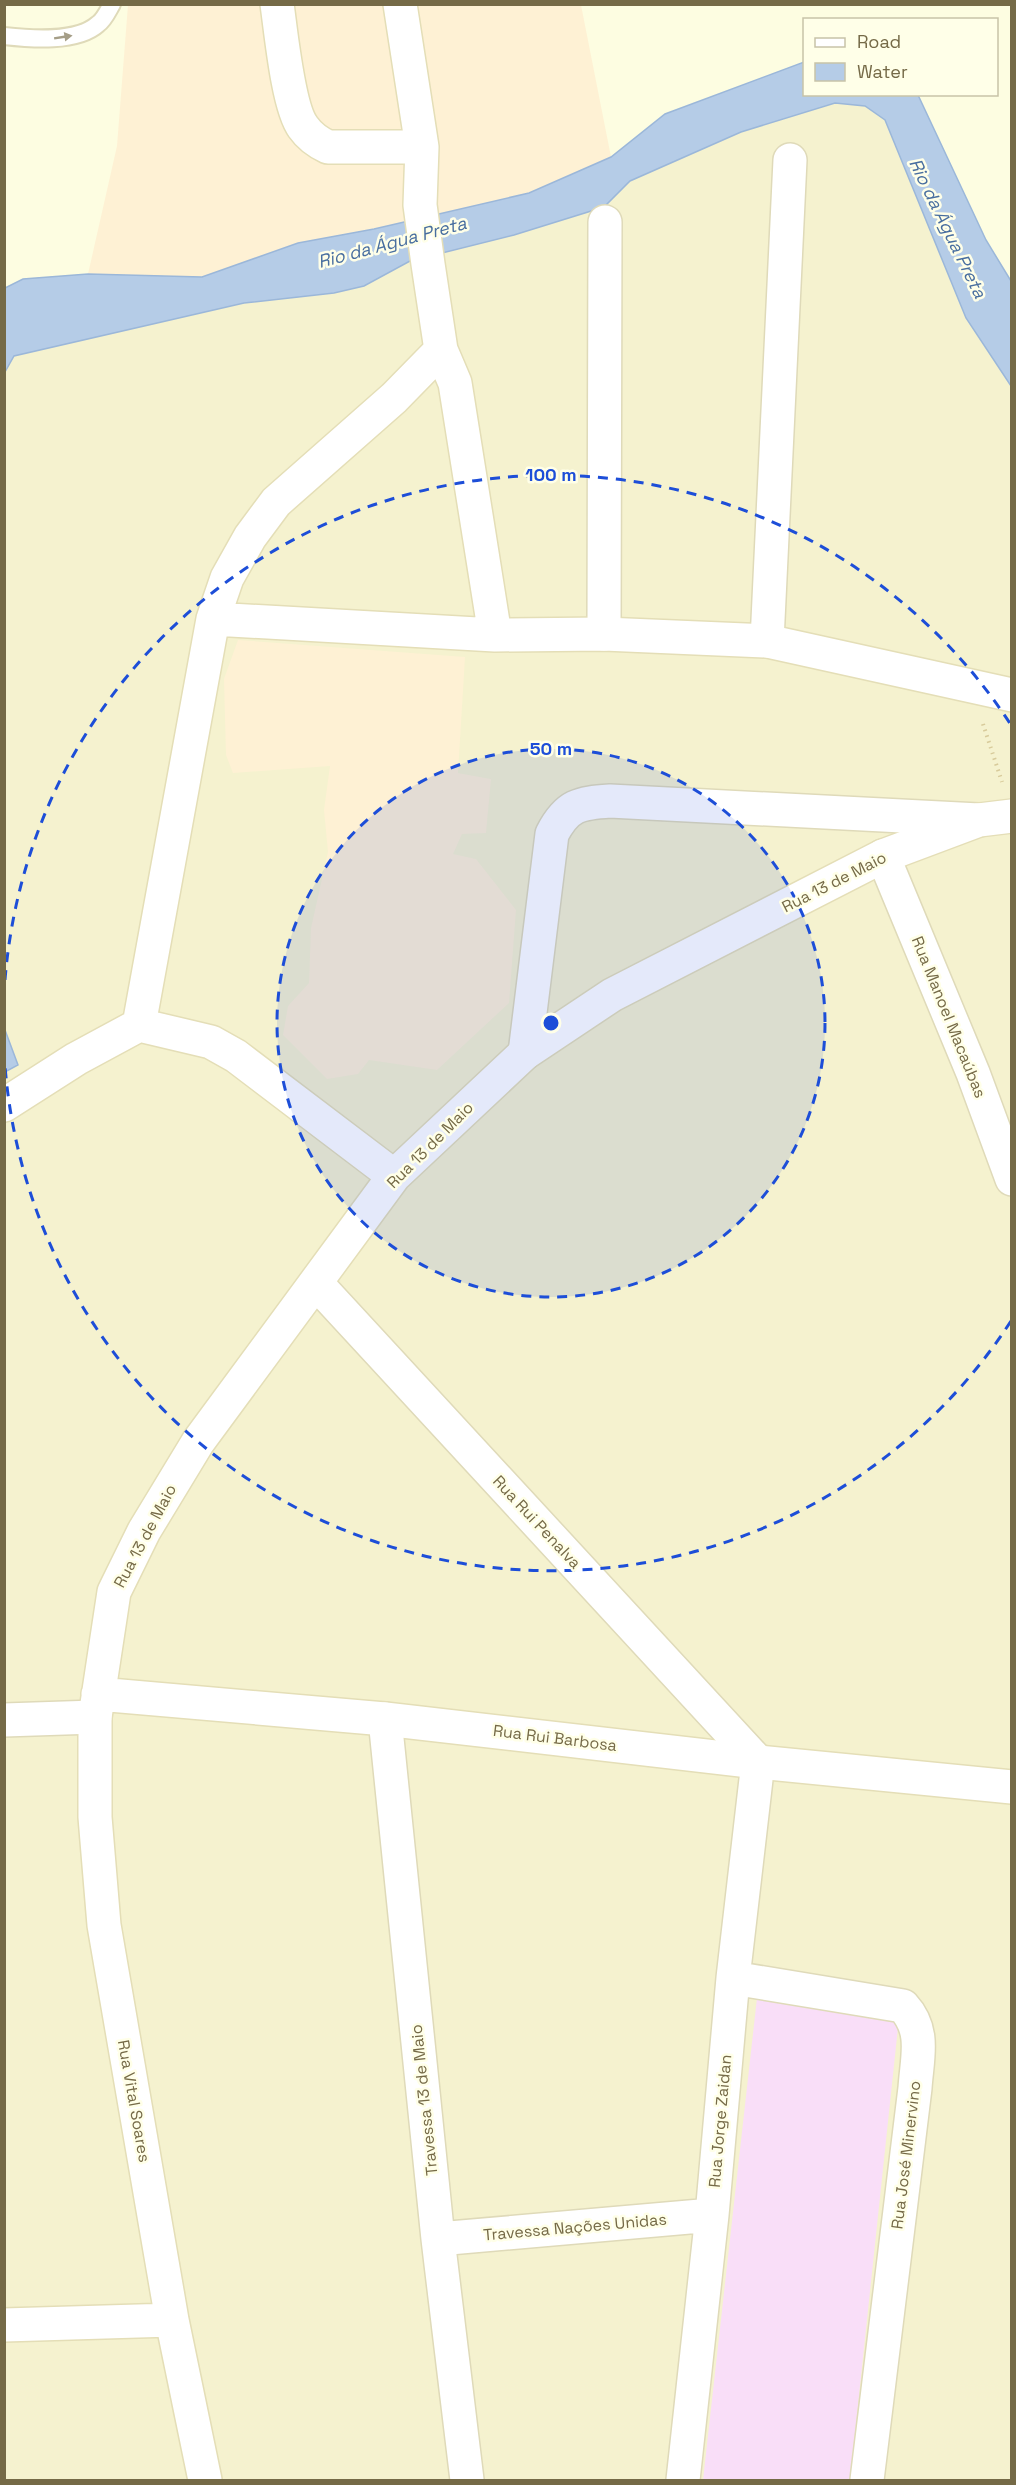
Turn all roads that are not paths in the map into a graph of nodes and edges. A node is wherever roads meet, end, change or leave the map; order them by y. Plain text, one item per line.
1 (112, 4) edge
2 (276, 4) edge
3 (400, 4) edge
4 (4, 36) edge
5 (422, 147) junction
6 (790, 160) dead end
7 (606, 222) dead end
8 (441, 350) junction
9 (213, 619) junction
10 (604, 634) junction
11 (495, 635) junction
12 (767, 641) junction
13 (1011, 695) edge
14 (1008, 801) edge
15 (979, 820) junction
16 (883, 856) junction
17 (139, 1025) junction
18 (525, 1053) junction
19 (4, 1105) edge
20 (394, 1176) junction
21 (1011, 1179) edge
22 (316, 1283) junction
23 (97, 1706) junction
24 (385, 1719) junction
25 (4, 1720) edge
26 (758, 1761) junction
27 (1011, 1787) edge
28 (733, 1978) junction
29 (712, 2215) junction
30 (438, 2239) junction
31 (172, 2320) junction
32 (4, 2325) edge
33 (205, 2481) edge
34 (467, 2481) edge
35 (683, 2481) edge
36 (867, 2481) edge

4 -> 1 lane
2 - 5 street
3 - 5 street
5 - 8 street
6 - 12 street
7 - 10 street
8 - 9 street
8 - 11 street
9 - 11 street
9 - 17 street
10 - 11 street
10 - 12 street
12 - 13 street
14 - 15 street, Rua 13 de Maio
15 - 16 street, Rua 13 de Maio
15 - 18 street
16 - 18 street, Rua 13 de Maio
16 - 21 street, Rua Manoel Macaúbas
17 - 19 street
17 - 20 street
18 - 20 street, Rua 13 de Maio
20 - 22 street, Rua 13 de Maio
22 - 23 street, Rua 13 de Maio
22 - 26 street, Rua Rui Penalva
23 - 24 street, Rua Rui Barbosa
23 - 25 street, Rua Rui Barbosa
23 - 31 street, Rua Vital Soares
24 - 26 street, Rua Rui Barbosa
24 - 30 street, Travessa 13 de Maio
26 - 27 street, Rua Rui Barbosa
26 - 28 street, Rua Jorge Zaidan
28 - 29 street, Rua Jorge Zaidan
28 - 36 street, Rua José Minervino
29 - 30 street, Travessa Nações Unidas
29 - 35 street, Rua Jorge Zaidan
30 - 34 street, Travessa 13 de Maio
31 - 32 street
31 - 33 street, Rua Vital Soares

